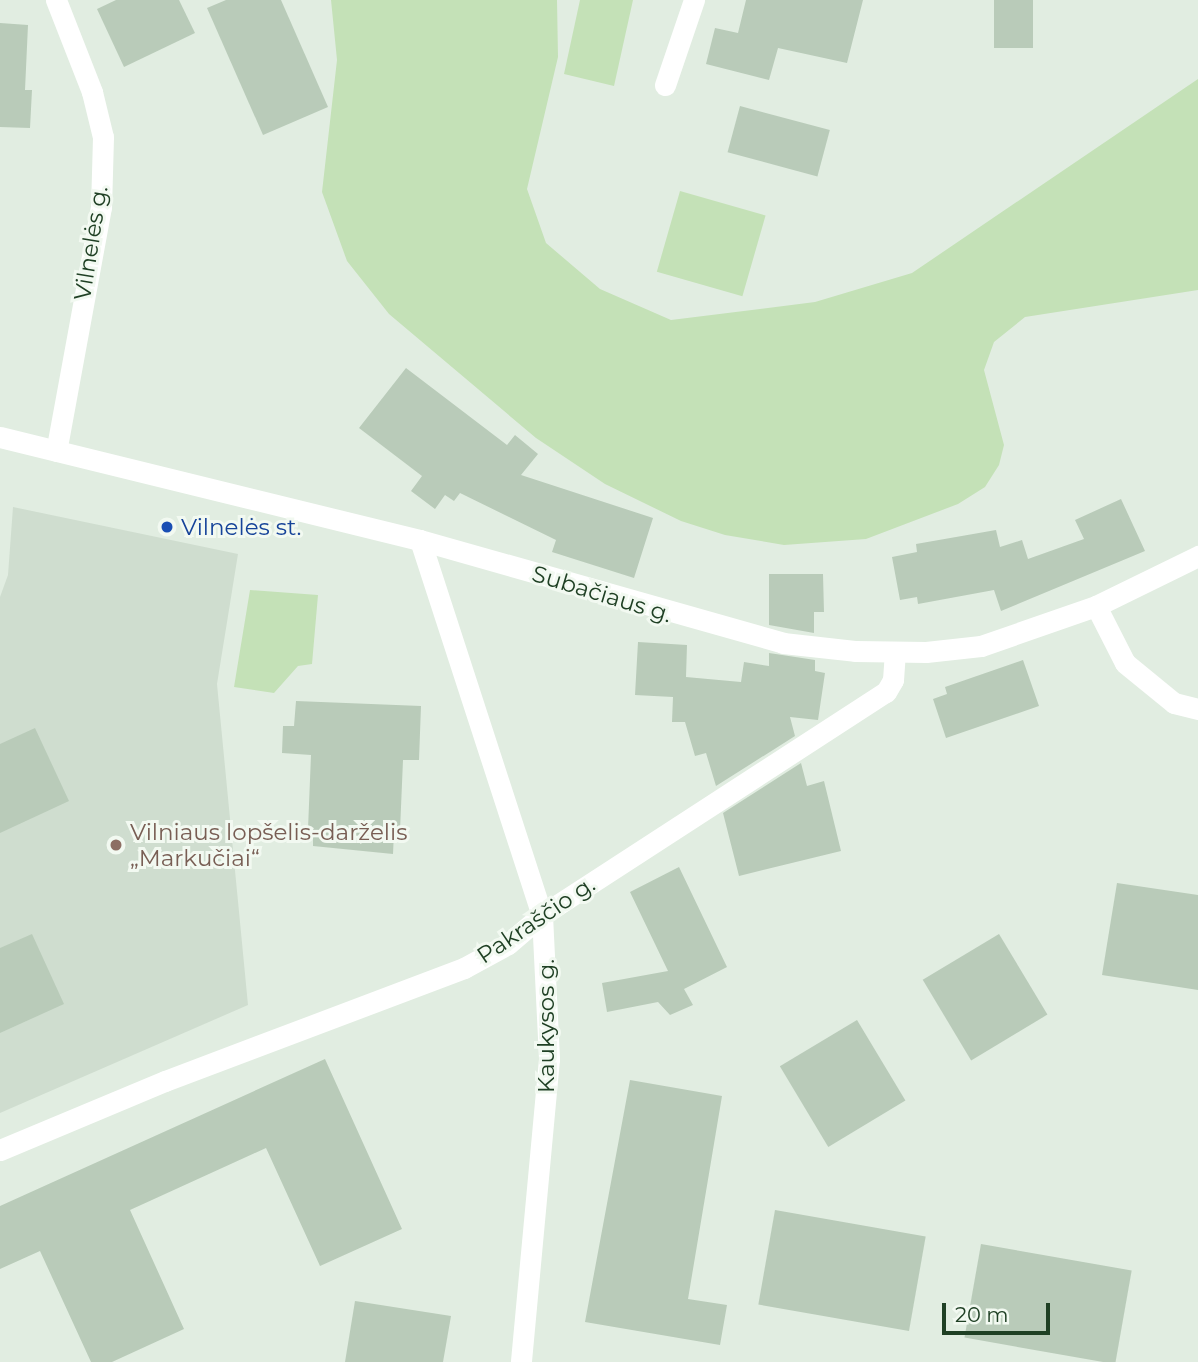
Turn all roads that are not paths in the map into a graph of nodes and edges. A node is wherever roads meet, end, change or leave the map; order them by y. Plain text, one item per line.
1 (56, 0) edge
2 (694, 0) edge
3 (664, 85) dead end
4 (0, 437) edge
5 (56, 451) junction
6 (421, 540) junction
7 (1198, 556) edge
8 (1096, 606) junction
9 (895, 653) junction
10 (1198, 709) edge
11 (542, 915) junction
12 (0, 1150) edge
13 (520, 1362) edge

1 - 5 street, Vilnelės g.
2 - 3 street
4 - 5 street, Subačiaus g.
5 - 6 street, Subačiaus g.
6 - 9 street, Subačiaus g.
6 - 11 street, Kaukysos g.
7 - 8 street, Subačiaus g.
8 - 9 street, Subačiaus g.
8 - 10 street
9 - 11 street, Pakraščio g.
11 - 12 street, Pakraščio g.
11 - 13 street, Kaukysos g.

